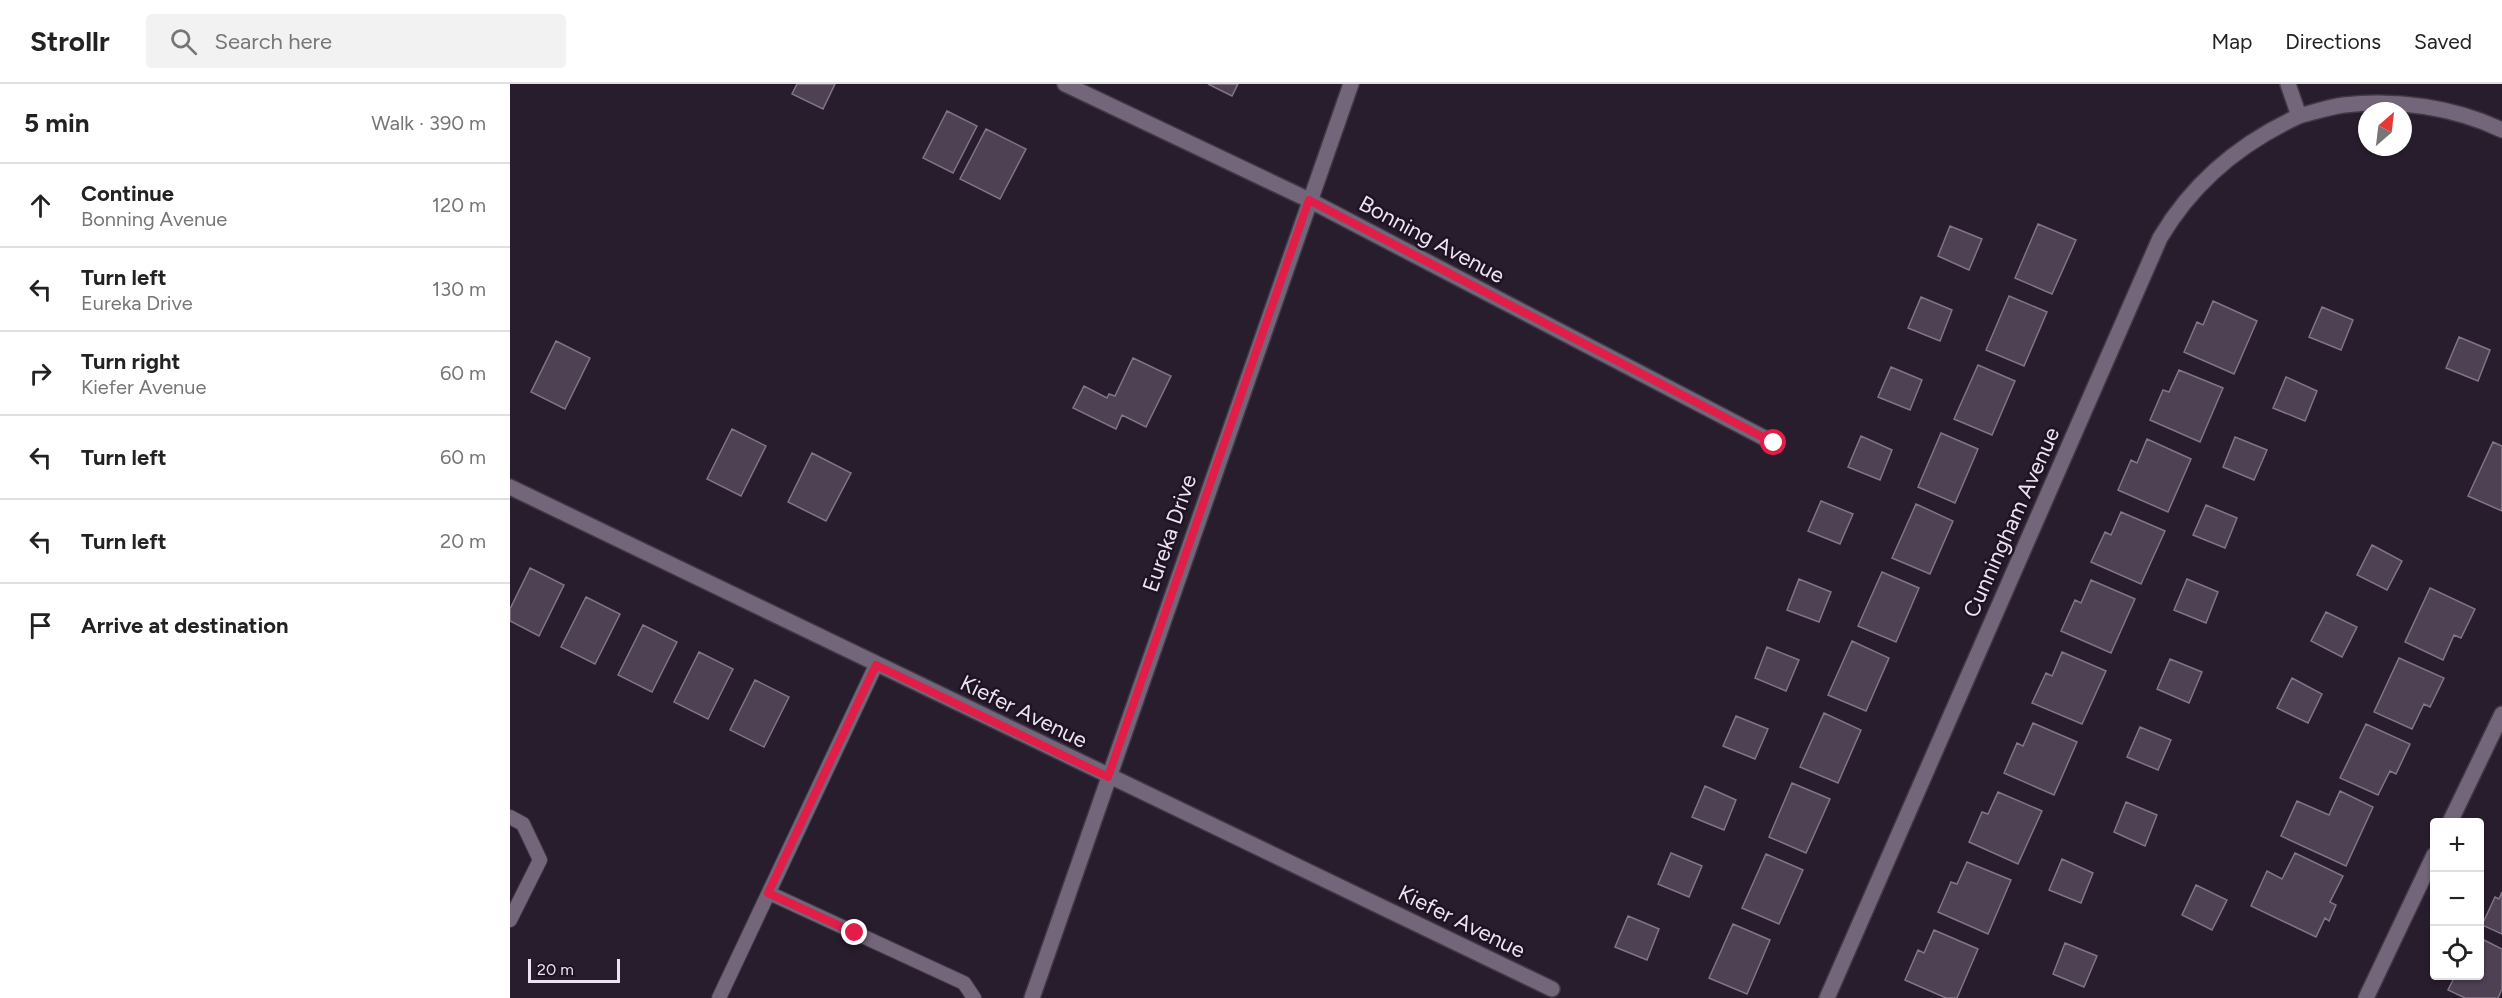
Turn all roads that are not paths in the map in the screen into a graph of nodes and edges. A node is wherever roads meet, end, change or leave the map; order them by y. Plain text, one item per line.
1 (1065, 84) edge
2 (1351, 84) edge
3 (2288, 84) edge
4 (2299, 116) junction
5 (2502, 130) edge
6 (1309, 200) junction
7 (1774, 443) dead end
8 (510, 487) edge
9 (876, 665) junction
10 (2502, 714) edge
11 (1108, 777) junction
12 (510, 817) edge
13 (2452, 818) edge
14 (2430, 864) edge
15 (768, 893) junction
16 (510, 920) edge
17 (1552, 989) dead end
18 (719, 998) edge
19 (974, 998) edge
20 (1032, 998) edge
21 (1827, 998) edge
22 (2367, 998) edge

1 - 6 street, Bonning Avenue
2 - 6 street, Eureka Drive
3 - 4 street
4 - 5 street, Cunningham Avenue
4 - 21 street, Cunningham Avenue
6 - 7 street, Bonning Avenue
6 - 11 street, Eureka Drive
8 - 9 street, Kiefer Avenue
9 - 11 street, Kiefer Avenue
9 - 15 lane
10 - 13 street
11 - 17 street, Kiefer Avenue
11 - 20 street, Eureka Drive
12 - 16 lane
14 - 22 street
15 - 18 lane
15 - 19 lane

